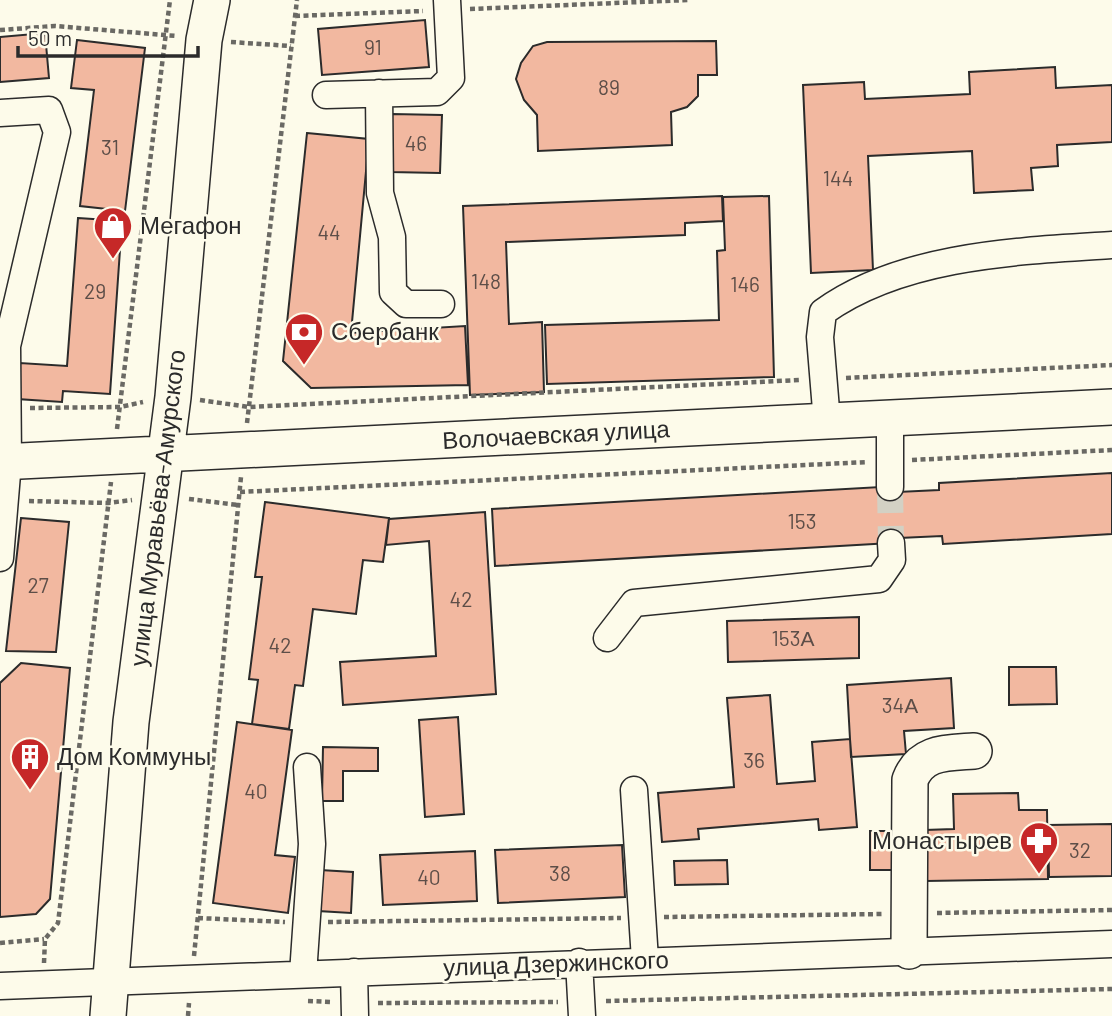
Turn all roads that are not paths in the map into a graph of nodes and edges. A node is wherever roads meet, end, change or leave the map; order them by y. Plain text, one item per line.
1 (212, 0) edge
2 (447, 5) edge
3 (379, 93) junction
4 (326, 95) dead end
5 (0, 113) edge
6 (1112, 246) edge
7 (441, 304) dead end
8 (1112, 407) edge
9 (890, 419) junction
10 (827, 422) junction
11 (167, 453) junction
12 (4, 462) edge
13 (890, 474) tunnel mouth
14 (891, 543) tunnel mouth
15 (0, 558) edge
16 (607, 638) dead end
17 (974, 751) dead end
18 (307, 767) dead end
19 (634, 790) dead end
20 (1112, 944) edge
21 (909, 951) junction
22 (645, 960) junction
23 (579, 962) junction
24 (354, 972) junction
25 (303, 974) junction
26 (112, 982) junction
27 (0, 986) edge
28 (582, 1009) edge
29 (355, 1010) edge
30 (108, 1016) edge

1 - 11 main road, улица Муравьёва-Амурского
2 - 3 street
3 - 4 street
3 - 7 street
5 - 12 street
6 - 10 street
8 - 9 main road, Волочаевская улица
9 - 10 main road, Волочаевская улица
9 - 13 street
10 - 11 main road, Волочаевская улица
11 - 12 main road, Волочаевская улица
11 - 26 main road, улица Муравьёва-Амурского
12 - 15 street
14 - 16 street
17 - 21 main road
18 - 25 street
19 - 22 street
20 - 21 street, улица Дзержинского
21 - 22 street, улица Дзержинского
22 - 23 street, улица Дзержинского
23 - 24 street, улица Дзержинского
23 - 28 street
24 - 25 street, улица Дзержинского
24 - 29 street
25 - 26 street, улица Дзержинского
26 - 27 street, улица Дзержинского
26 - 30 main road, улица Муравьёва-Амурского

